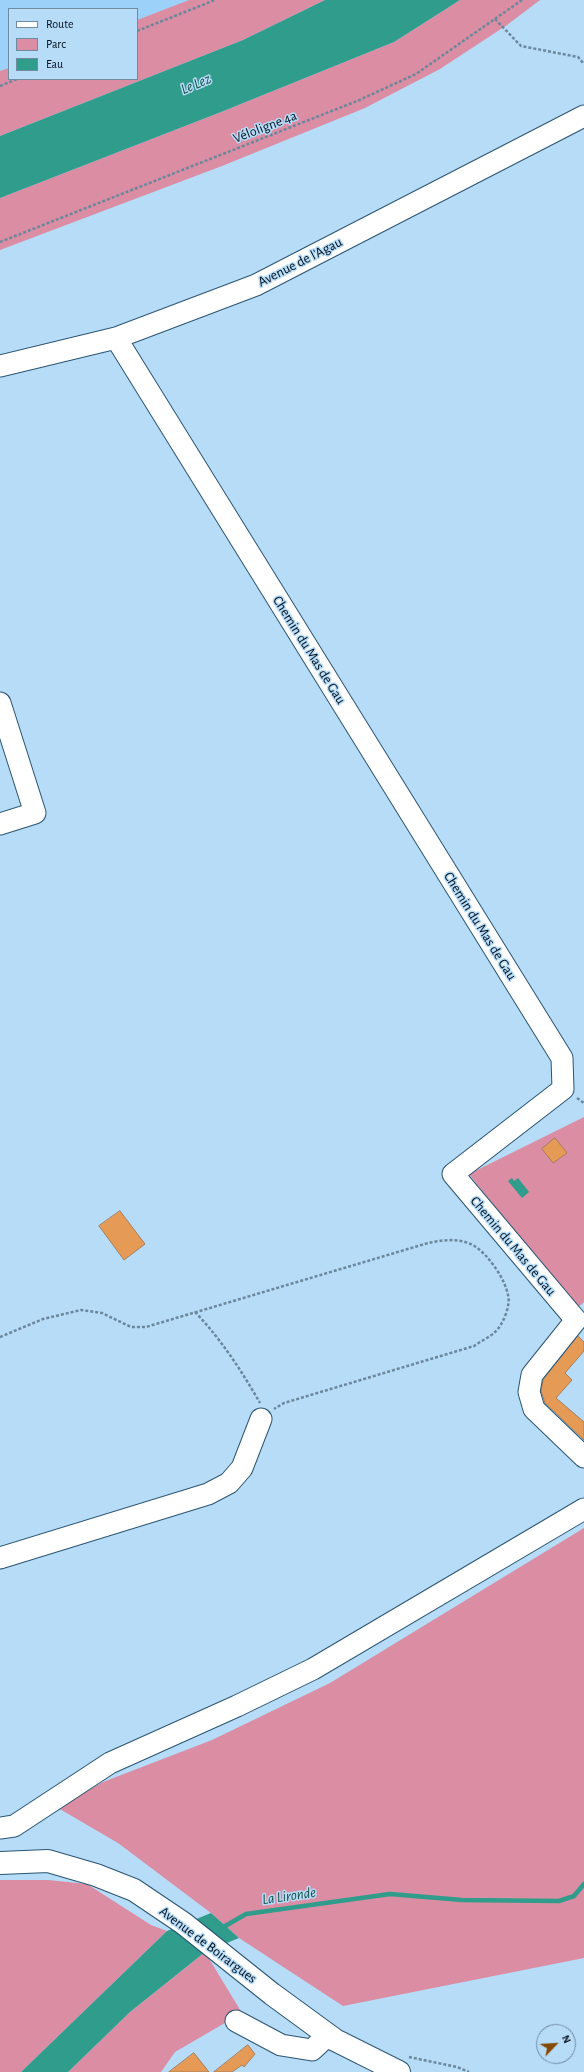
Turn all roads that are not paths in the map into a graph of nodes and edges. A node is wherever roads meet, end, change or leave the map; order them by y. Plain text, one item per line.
1 (584, 116) edge
2 (116, 338) junction
3 (0, 366) edge
4 (0, 703) edge
5 (0, 824) edge
6 (580, 1316) edge
7 (261, 1419) road end
8 (584, 1457) edge
9 (584, 1509) edge
10 (0, 1558) edge
11 (0, 1828) edge
12 (0, 1863) edge
13 (236, 2022) dead end
14 (328, 2035) junction
15 (399, 2072) edge

1 - 2 street, Avenue de l'Agau
2 - 3 street, Avenue de l'Agau
2 - 6 street, Chemin du Mas de Gau
4 - 5 street
6 - 8 street, Chemin du Mas de Gau
7 - 10 street
9 - 11 street
12 - 14 main road, Avenue de Boirargues
13 - 14 street
14 - 15 main road, Avenue de Boirargues

